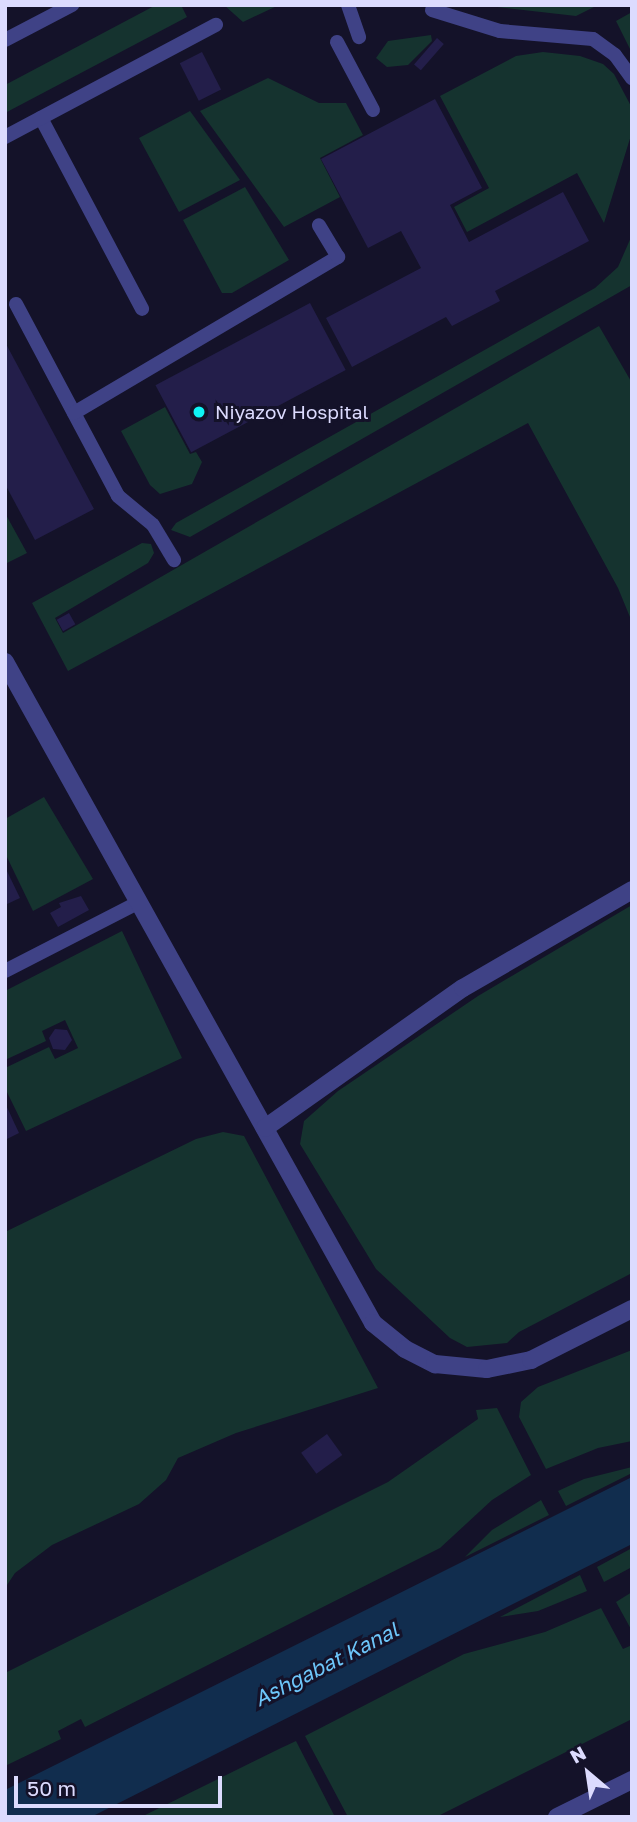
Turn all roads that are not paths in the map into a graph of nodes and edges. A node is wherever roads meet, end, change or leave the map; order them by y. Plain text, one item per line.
1 (72, 5) edge
2 (348, 5) edge
3 (432, 10) dead end
4 (216, 25) dead end
5 (359, 37) dead end
6 (5, 40) edge
7 (337, 42) dead end
8 (632, 78) edge
9 (373, 110) dead end
10 (41, 118) junction
11 (5, 137) edge
12 (319, 225) dead end
13 (16, 304) dead end
14 (142, 309) dead end
15 (74, 413) junction
16 (174, 559) dead end
17 (5, 662) edge
18 (632, 890) edge
19 (139, 902) junction
20 (5, 971) edge
21 (265, 1128) junction
22 (632, 1310) edge
23 (632, 1780) edge
24 (557, 1817) edge

1 - 6 lane
2 - 5 lane
3 - 8 lane
4 - 10 lane
7 - 9 lane
10 - 11 lane
10 - 14 lane
12 - 15 lane
13 - 15 lane
15 - 16 lane
17 - 19 street
18 - 21 street
19 - 20 lane
19 - 21 street
21 - 22 street
23 - 24 street

